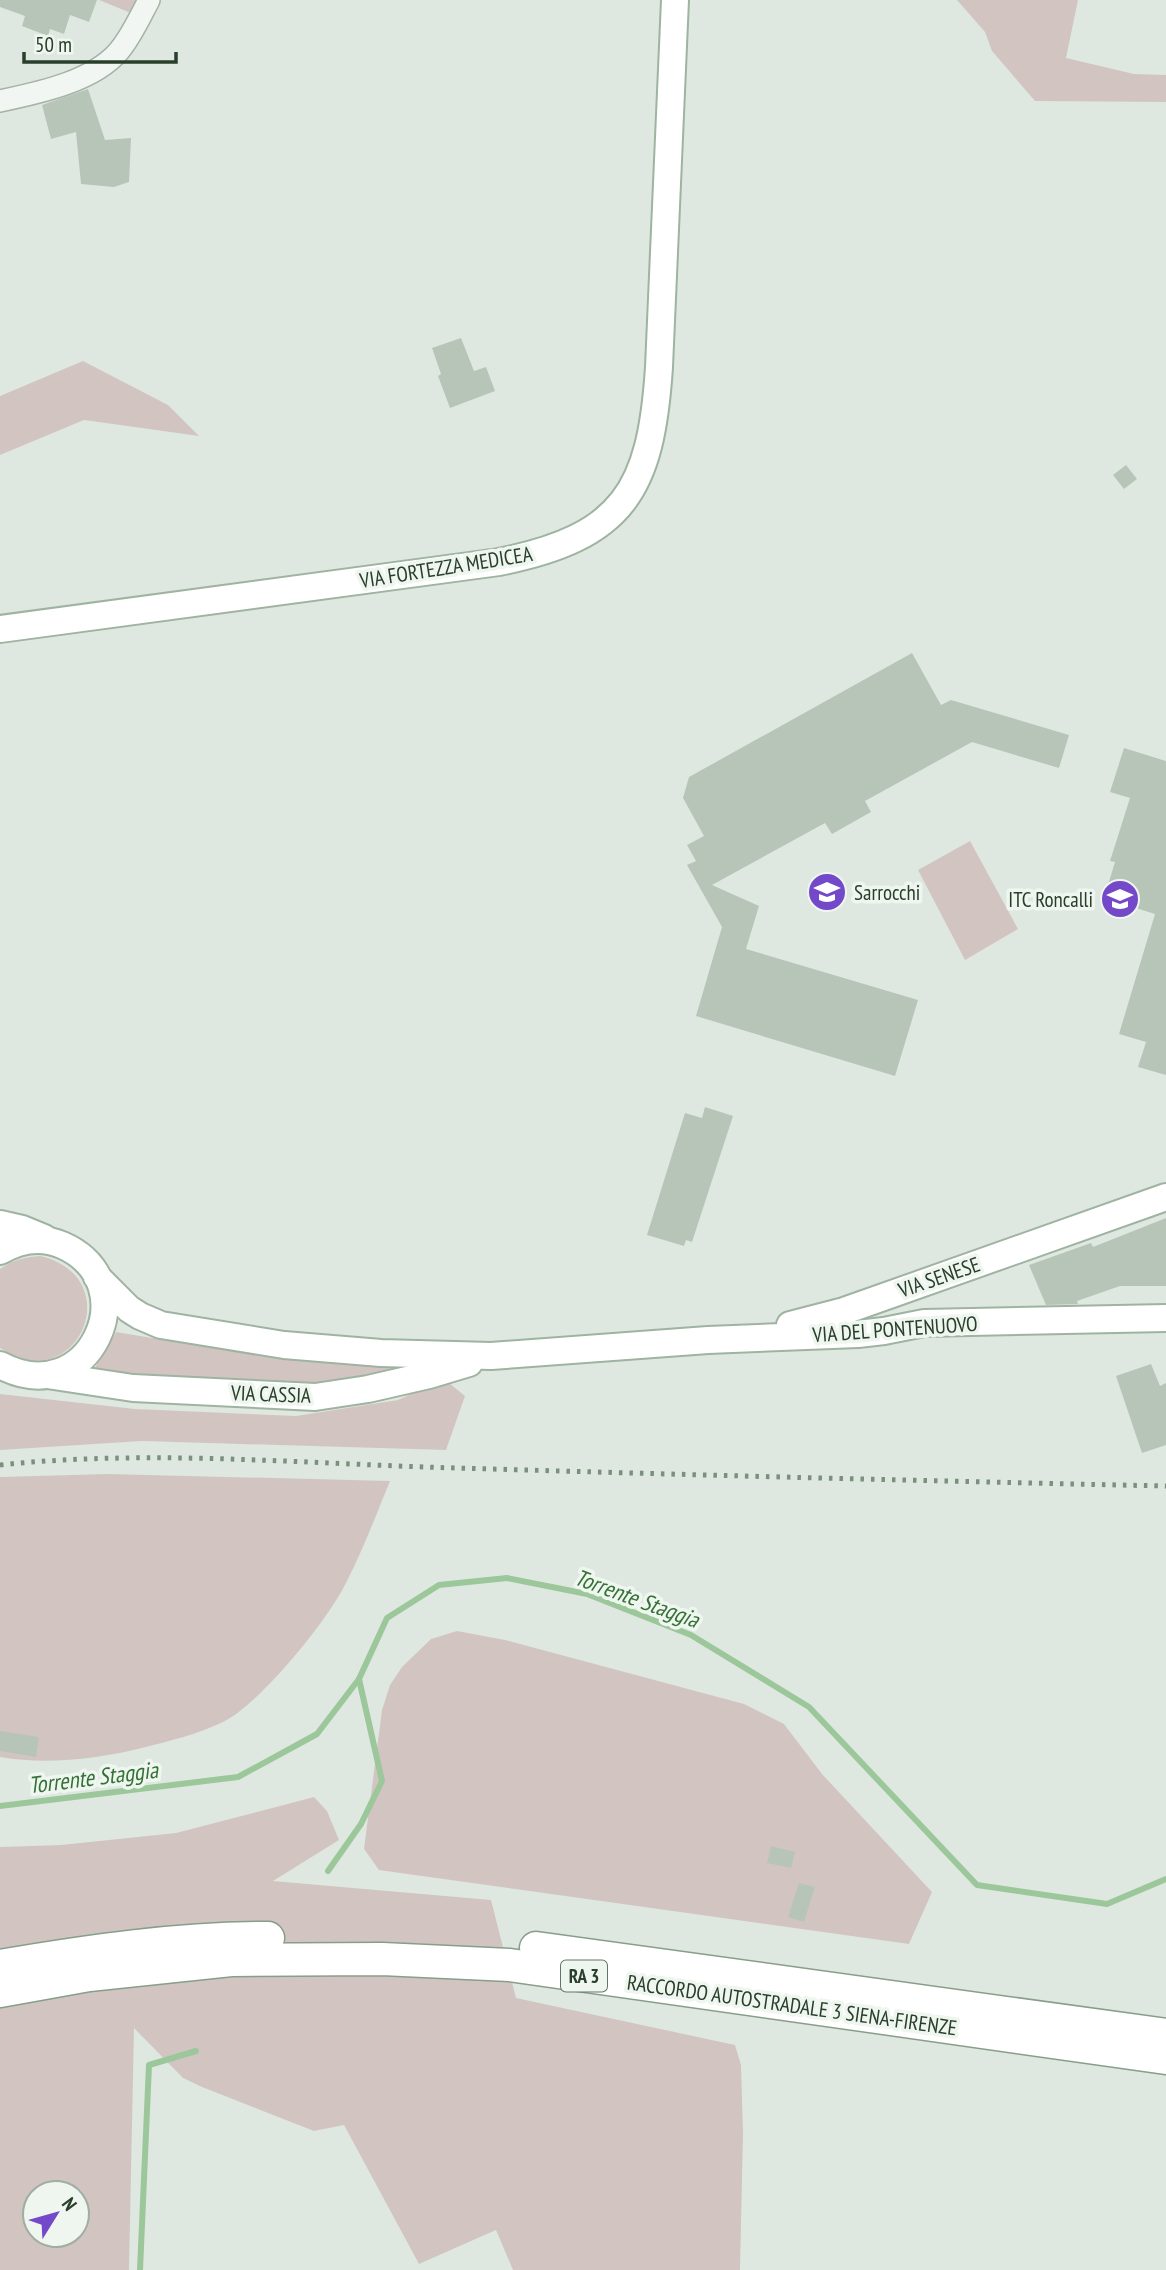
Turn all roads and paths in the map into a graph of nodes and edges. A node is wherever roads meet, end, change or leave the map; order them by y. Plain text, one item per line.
1 (149, 0) edge
2 (675, 0) edge
3 (0, 101) edge
4 (0, 628) edge
5 (1166, 1197) edge
6 (0, 1224) edge
7 (56, 1242) junction
8 (0, 1251) edge
9 (97, 1277) junction
10 (921, 1284) junction
11 (1166, 1318) edge
12 (900, 1328) junction
13 (708, 1340) junction
14 (491, 1356) junction
15 (5, 1371) edge
16 (47, 1376) junction
17 (0, 1966) edge
18 (0, 1991) edge
19 (1166, 2035) edge
20 (1166, 2058) edge

1 - 3 street
2 - 4 main road, VIA FORTEZZA MEDICEA
5 - 10 main road, VIA SENESE
6 - 7 main road, VIA CASSIA
7 - 8 main road
7 - 9 main road, VIA CASSIA
9 - 14 main road, VIA CASSIA
9 - 16 main road, VIA CASSIA
10 - 12 main road
10 - 13 main road, VIA SENESE
11 - 12 main road, VIA DEL PONTENUOVO
12 - 13 main road, VIA DEL PONTENUOVO
13 - 14 main road, VIA CASSIA
14 - 16 main road, VIA CASSIA
15 - 16 main road, VIA CASSIA
17 - 19 highway, RACCORDO AUTOSTRADALE 3 SIENA-FIRENZE / RA 3
18 - 20 highway, RACCORDO AUTOSTRADALE 3 SIENA-FIRENZE / RA 3

